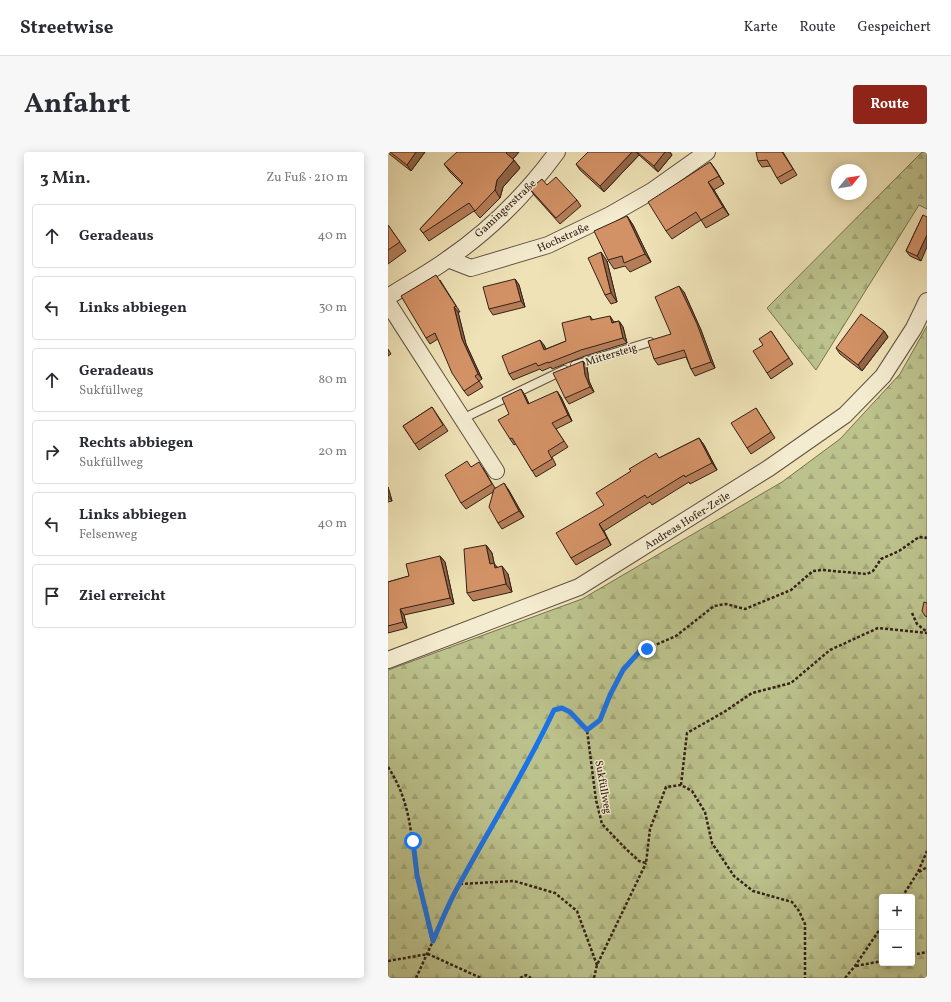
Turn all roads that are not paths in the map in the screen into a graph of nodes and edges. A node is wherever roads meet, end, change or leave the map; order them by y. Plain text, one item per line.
1 (557, 152) edge
2 (708, 152) edge
3 (448, 260) junction
4 (388, 297) edge
5 (927, 301) edge
6 (388, 303) edge
7 (650, 342) edge
8 (464, 418) junction
9 (496, 471) dead end
10 (388, 660) edge

1 - 3 street, Gamingerstraße
2 - 3 street, Hochstraße
3 - 4 street
5 - 10 street, Andreas Hofer-Zeile
6 - 8 street
7 - 8 lane, Mittersteig
8 - 9 street

